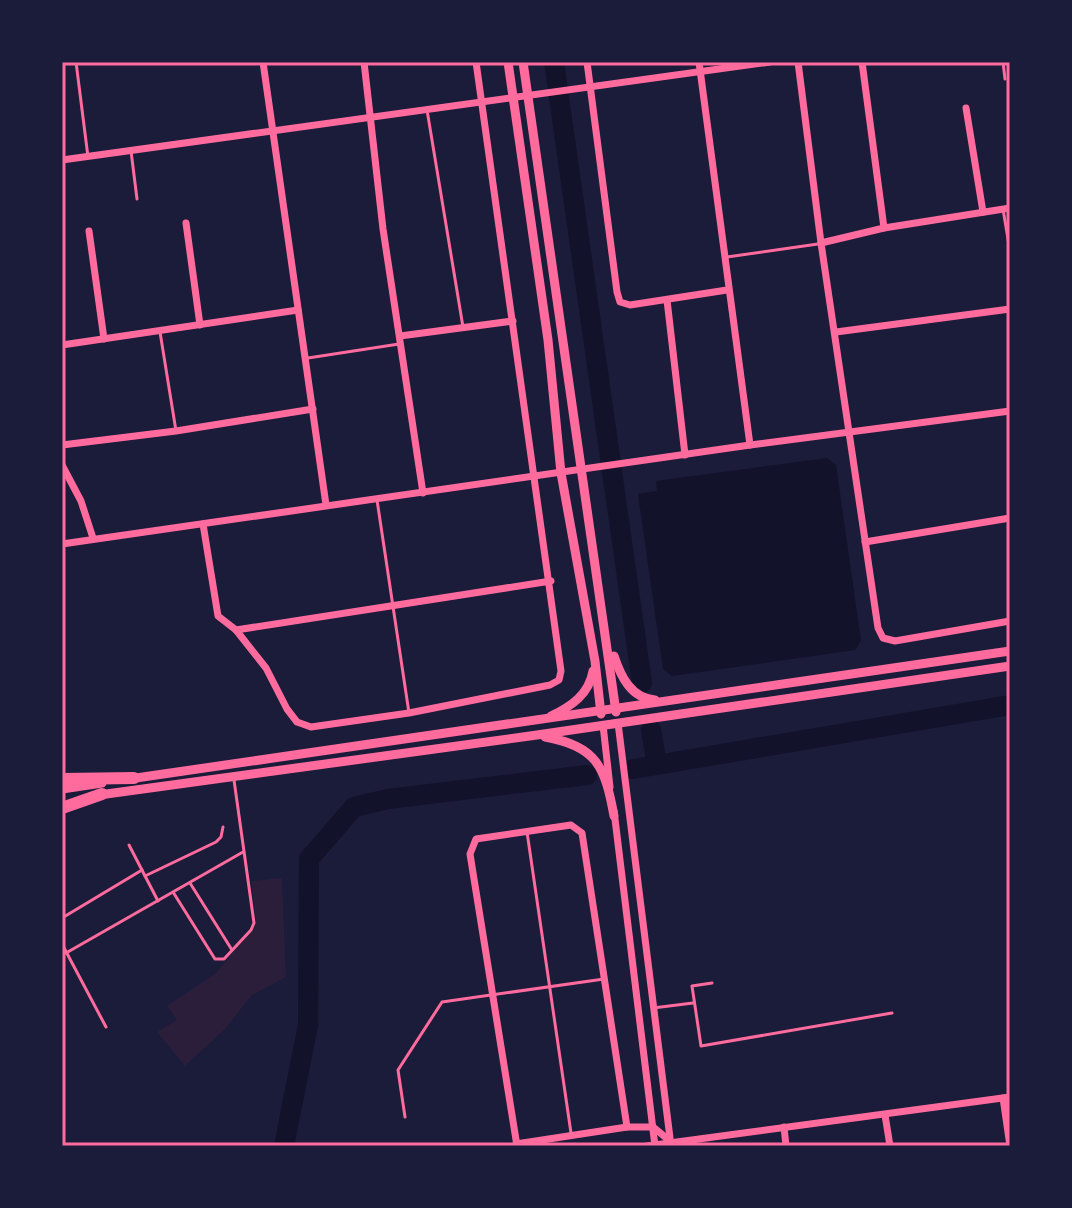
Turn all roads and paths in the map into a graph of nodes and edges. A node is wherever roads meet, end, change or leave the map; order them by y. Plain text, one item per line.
1 (76, 62) edge
2 (263, 62) edge
3 (364, 62) edge
4 (476, 62) edge
5 (508, 62) edge
6 (523, 62) edge
7 (587, 62) edge
8 (699, 62) edge
9 (770, 62) edge
10 (798, 62) edge
11 (862, 62) edge
12 (1003, 62) edge
13 (700, 72) junction
14 (1005, 79) dead end
15 (591, 88) junction
16 (528, 96) junction
17 (514, 98) junction
18 (483, 103) junction
19 (966, 108) dead end
20 (427, 110) junction
21 (370, 118) junction
22 (273, 131) junction
23 (131, 151) junction
24 (88, 157) junction
25 (62, 160) edge
26 (137, 199) dead end
27 (1007, 208) edge
28 (983, 212) junction
29 (186, 223) dead end
30 (884, 228) junction
31 (89, 231) dead end
32 (821, 243) junction
33 (1010, 251) edge
34 (723, 258) junction
35 (727, 290) junction
36 (667, 300) junction
37 (1010, 309) edge
38 (298, 310) junction
39 (513, 321) junction
40 (200, 325) junction
41 (463, 327) junction
42 (160, 330) junction
43 (836, 332) junction
44 (104, 339) junction
45 (401, 340) junction
46 (62, 345) edge
47 (304, 358) junction
48 (313, 409) junction
49 (1010, 411) edge
50 (176, 431) junction
51 (848, 432) junction
52 (62, 445) edge
53 (750, 445) junction
54 (685, 455) junction
55 (62, 465) edge
56 (580, 470) junction
57 (561, 473) junction
58 (534, 476) junction
59 (423, 493) junction
60 (377, 500) junction
61 (326, 505) junction
62 (1010, 518) edge
63 (203, 524) junction
64 (93, 538) junction
65 (865, 542) junction
66 (62, 544) edge
67 (551, 581) junction
68 (391, 605) junction
69 (1010, 621) edge
70 (236, 630) junction
71 (607, 638) junction
72 (1010, 651) edge
73 (595, 661) junction
74 (1010, 666) edge
75 (667, 702) junction
76 (616, 709) junction
77 (601, 711) junction
78 (409, 713) junction
79 (541, 720) junction
80 (618, 723) junction
81 (603, 725) junction
82 (537, 735) junction
83 (320, 752) junction
84 (234, 764) junction
85 (322, 764) junction
86 (234, 777) junction
87 (134, 778) junction
88 (62, 779) edge
89 (62, 789) edge
90 (102, 794) junction
91 (62, 801) edge
92 (62, 808) edge
93 (614, 816) junction
94 (223, 827) dead end
95 (527, 832) junction
96 (129, 845) dead end
97 (244, 852) junction
98 (142, 870) junction
99 (145, 876) junction
100 (190, 883) junction
101 (173, 892) junction
102 (158, 901) junction
103 (62, 918) edge
104 (62, 944) edge
105 (233, 951) junction
106 (66, 953) junction
107 (604, 979) junction
108 (712, 983) dead end
109 (551, 984) junction
110 (492, 993) junction
111 (694, 1003) junction
112 (653, 1008) junction
113 (892, 1013) dead end
114 (106, 1027) dead end
115 (1007, 1097) edge
116 (885, 1115) junction
117 (405, 1117) dead end
118 (627, 1127) junction
119 (653, 1127) junction
120 (784, 1127) junction
121 (571, 1135) junction
122 (671, 1143) edge
123 (516, 1145) edge
124 (505, 1146) edge
125 (647, 1146) edge
126 (655, 1146) edge
127 (786, 1146) edge
128 (890, 1146) edge
129 (1010, 1146) edge

1 - 24 lane
2 - 22 street
3 - 21 street
4 - 18 street
5 - 17 street
6 - 16 street
7 - 15 street
8 - 13 street
9 - 13 street
10 - 32 street
11 - 30 street
12 - 14 lane
13 - 15 street
13 - 34 street
15 - 16 street
15 - 36 street
16 - 17 street
16 - 56 street
17 - 18 street
17 - 57 street
18 - 20 street
18 - 39 street
19 - 28 street
20 - 21 street
20 - 41 lane
21 - 22 street
21 - 45 street
22 - 23 street
22 - 38 street
23 - 24 street
23 - 26 lane
24 - 25 street
27 - 28 street
27 - 33 lane
28 - 30 street
29 - 40 street
30 - 32 street
31 - 44 street
32 - 34 lane
32 - 43 street
34 - 35 street
35 - 36 street
35 - 53 street
36 - 54 street
37 - 43 street
38 - 40 street
38 - 47 street
39 - 41 street
39 - 58 street
40 - 42 street
41 - 45 street
42 - 44 street
42 - 50 lane
43 - 51 street
44 - 46 street
45 - 47 lane
45 - 59 street
47 - 48 street
48 - 50 street
48 - 61 street
49 - 51 street
50 - 52 street
51 - 53 street
51 - 65 street
53 - 54 street
54 - 56 street
55 - 64 street
56 - 57 street
56 - 71 street
57 - 58 street
57 - 73 street
58 - 59 street
58 - 67 street
59 - 60 street
60 - 61 street
60 - 68 lane
61 - 63 street
62 - 65 street
63 - 64 street
63 - 70 street
64 - 66 street
65 - 69 street
67 - 68 street
67 - 78 street
68 - 70 street
68 - 78 lane
70 - 78 street
71 - 75 street
71 - 76 street
72 - 75 street
73 - 77 street
73 - 79 street
74 - 80 street
75 - 76 street
76 - 77 street
76 - 80 street
77 - 79 street
77 - 81 street
79 - 83 street
80 - 81 street
80 - 112 street
81 - 82 street
81 - 93 street
82 - 85 street
82 - 93 street
83 - 84 street
83 - 85 street
84 - 86 lane
84 - 87 street
85 - 86 street
86 - 90 street
86 - 97 lane
87 - 88 highway
87 - 89 street
90 - 91 street
90 - 92 highway
93 - 119 street
94 - 99 lane
95 - 107 street
95 - 109 lane
95 - 110 street
96 - 98 lane
97 - 100 lane
97 - 105 lane
98 - 99 lane
98 - 103 lane
99 - 102 lane
100 - 101 lane
100 - 105 lane
101 - 102 lane
101 - 105 lane
102 - 106 lane
104 - 106 lane
106 - 114 lane
107 - 109 lane
107 - 118 street
108 - 111 lane
109 - 110 lane
109 - 121 lane
110 - 117 lane
110 - 123 street
111 - 112 lane
111 - 113 lane
112 - 122 street
115 - 116 street
115 - 129 street
116 - 120 street
116 - 128 street
118 - 119 street
118 - 121 street
119 - 122 street
119 - 126 street
120 - 122 street
120 - 127 street
121 - 123 street
122 - 126 street
123 - 124 lane
125 - 126 street

